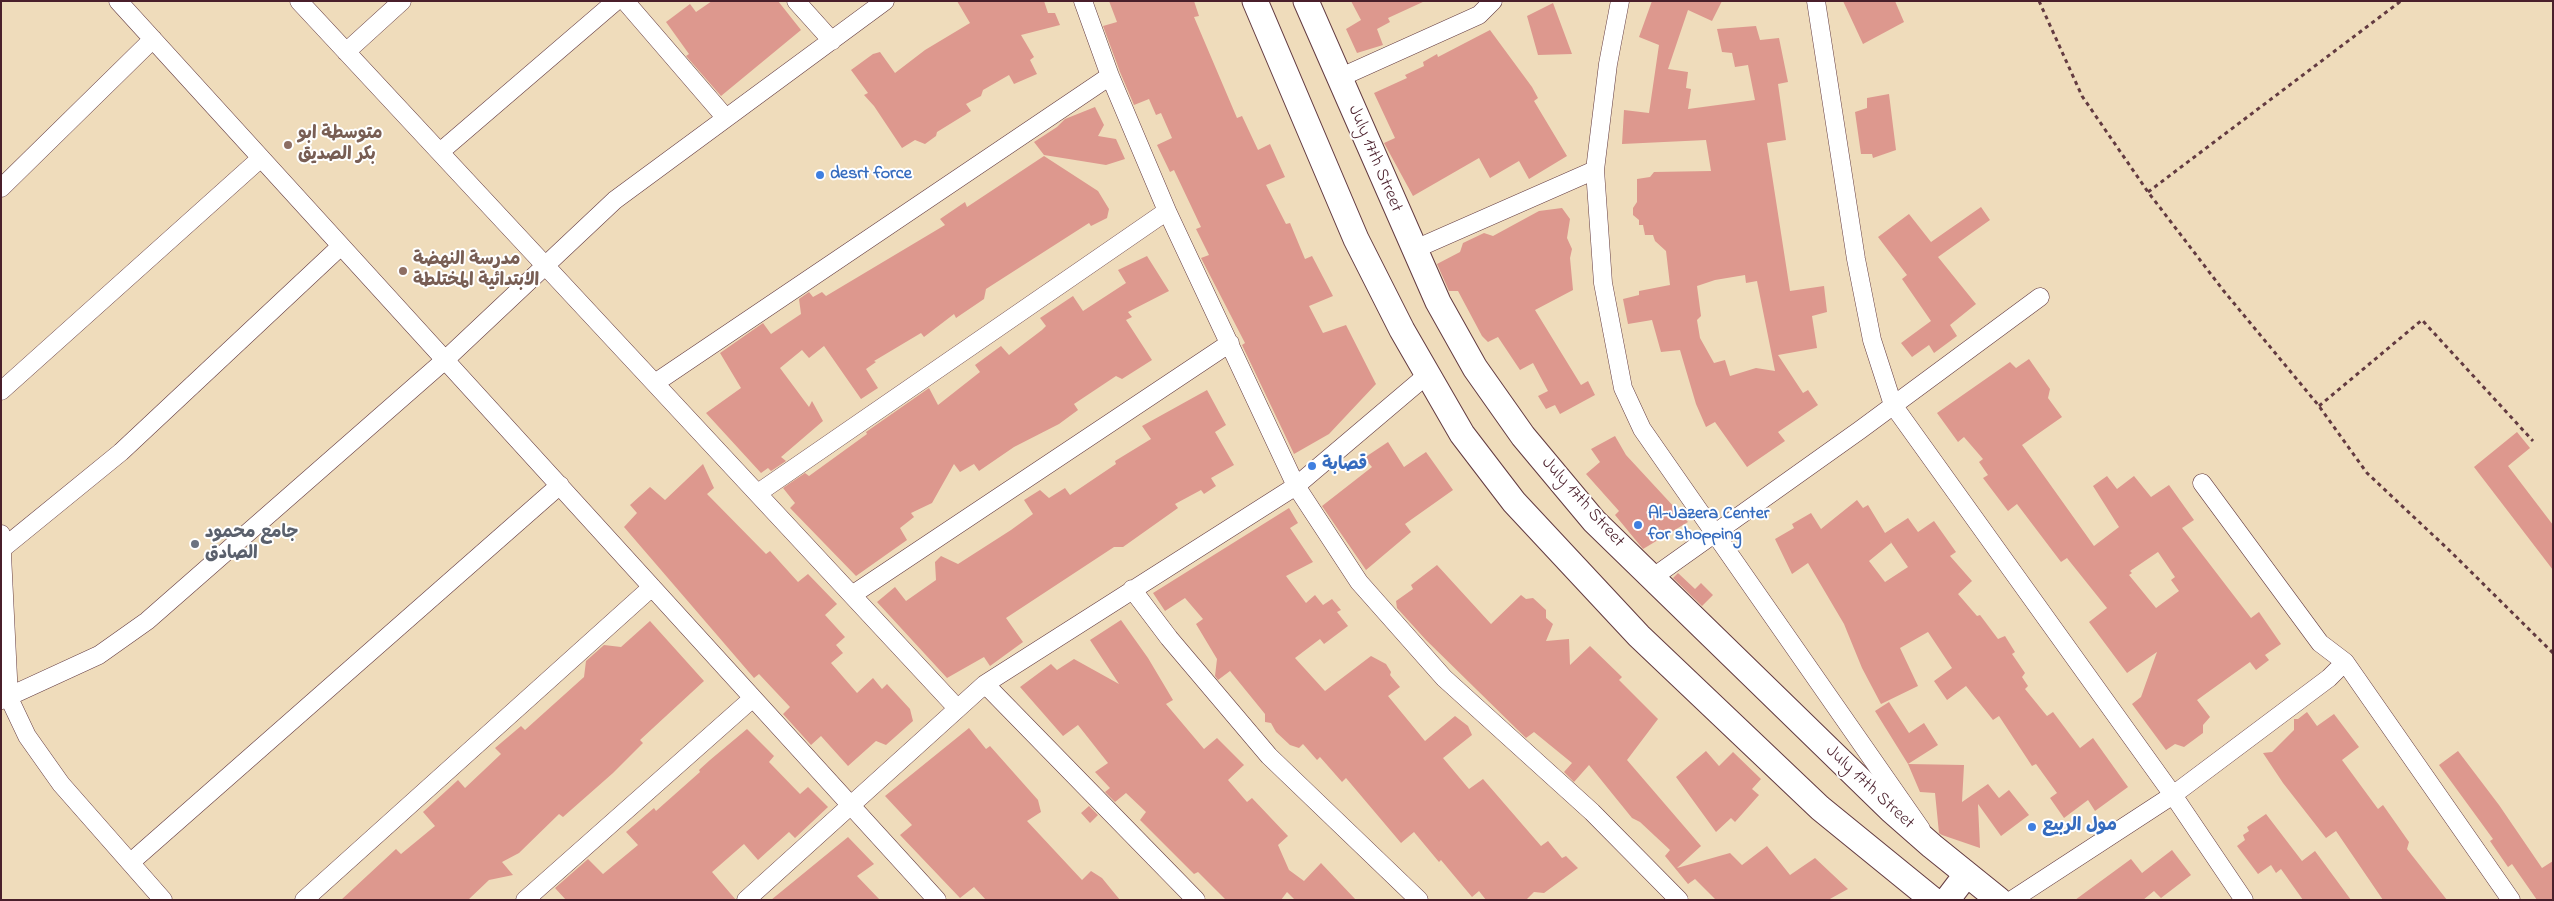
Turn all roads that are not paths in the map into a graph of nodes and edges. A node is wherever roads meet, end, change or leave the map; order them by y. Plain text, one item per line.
1 (118, 1) edge
2 (300, 1) edge
3 (402, 1) edge
4 (616, 1) edge
5 (625, 1) edge
6 (796, 1) edge
7 (885, 1) edge
8 (1083, 1) edge
9 (1255, 1) edge
10 (1306, 1) edge
11 (1493, 1) edge
12 (1620, 1) edge
13 (1816, 1) edge
14 (153, 40) junction
15 (832, 41) junction
16 (346, 52) junction
17 (1110, 76) junction
18 (1339, 78) junction
19 (725, 117) junction
20 (440, 152) junction
21 (261, 158) junction
22 (1595, 170) junction
23 (1, 188) edge
24 (1167, 211) junction
25 (341, 246) junction
26 (1413, 250) junction
27 (546, 266) junction
28 (2040, 297) dead end
29 (1230, 343) junction
30 (446, 360) junction
31 (1427, 375) junction
32 (655, 383) junction
33 (1, 392) edge
34 (1893, 406) junction
35 (2202, 484) dead end
36 (560, 485) junction
37 (1296, 486) junction
38 (758, 493) junction
39 (1714, 532) junction
40 (2, 542) edge
41 (1652, 578) junction
42 (652, 587) junction
43 (1132, 589) junction
44 (852, 595) junction
45 (2345, 662) junction
46 (985, 684) junction
47 (753, 698) junction
48 (5, 699) edge
49 (957, 708) junction
50 (2173, 795) junction
51 (851, 805) junction
52 (1932, 846) junction
53 (131, 862) junction
54 (1966, 875) junction
55 (163, 900) edge
56 (304, 900) edge
57 (525, 900) edge
58 (746, 900) edge
59 (937, 900) edge
60 (1196, 900) edge
61 (1419, 900) edge
62 (1679, 900) edge
63 (1933, 900) edge
64 (1946, 900) edge
65 (1999, 900) edge
66 (2012, 900) edge
67 (2244, 900) edge
68 (2511, 900) edge

1 - 14 street
2 - 16 street
3 - 16 street
4 - 20 street
5 - 19 street
6 - 15 street
7 - 15 street
8 - 17 street
9 - 31 main road
10 - 18 main road, July 17th Street
11 - 18 street
12 - 22 street
13 - 34 street
14 - 21 street
14 - 23 street
15 - 19 street
16 - 20 street
17 - 24 street
17 - 32 street
18 - 26 main road, July 17th Street
19 - 27 street
20 - 27 street
21 - 25 street
21 - 33 street
22 - 26 street
22 - 39 street
24 - 29 street
24 - 38 street
25 - 30 street
25 - 40 street
26 - 41 main road, July 17th Street
27 - 30 street
27 - 32 street
28 - 34 street
29 - 37 street
29 - 44 street
30 - 36 street
30 - 48 street
31 - 37 street
31 - 63 main road
32 - 38 street
34 - 39 street
34 - 50 street
35 - 45 street
36 - 42 street
36 - 53 street
37 - 43 street
37 - 62 street
38 - 44 street
39 - 41 street
39 - 52 street
40 - 48 street
41 - 52 main road, July 17th Street
42 - 47 street
42 - 56 street
43 - 46 street
43 - 61 street
44 - 49 street
45 - 50 street
45 - 68 street
46 - 49 street
46 - 60 street
47 - 51 street
47 - 57 street
48 - 53 street
49 - 51 street
50 - 66 street
50 - 67 street
51 - 58 street
51 - 59 street
52 - 54 main road, July 17th Street
53 - 55 street
54 - 64 main road
54 - 65 main road, July 17th Street

